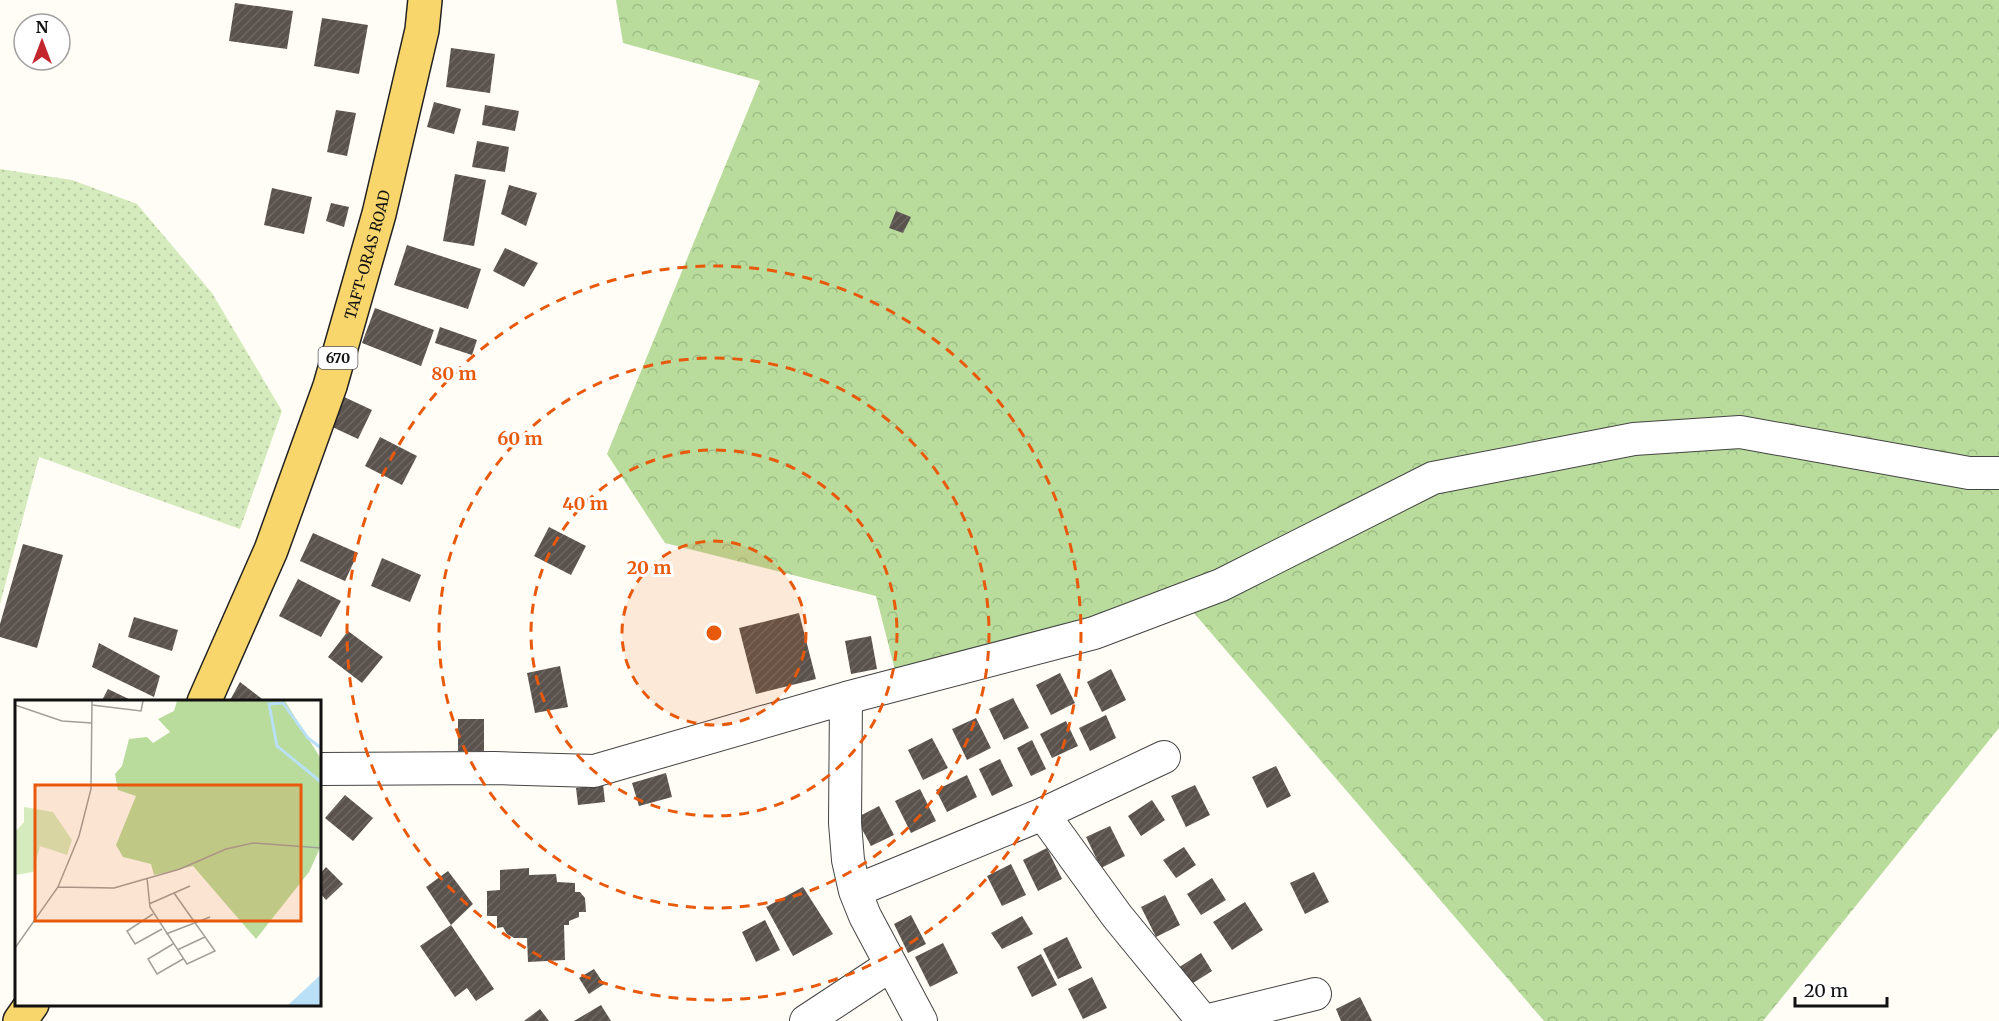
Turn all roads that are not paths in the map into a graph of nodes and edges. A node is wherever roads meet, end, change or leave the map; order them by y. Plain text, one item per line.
1 (425, 0) edge
2 (1999, 473) edge
3 (846, 698) junction
4 (205, 700) edge
5 (1164, 757) dead end
6 (321, 769) edge
7 (1043, 814) junction
8 (855, 891) junction
9 (891, 965) junction
10 (1315, 994) dead end
11 (32, 1006) edge
12 (20, 1021) edge
13 (806, 1021) edge
14 (921, 1021) edge
15 (1204, 1021) edge

1 - 4 main road, TAFT-ORAS ROAD / 670
2 - 3 street
3 - 6 street
3 - 8 street
5 - 7 street
7 - 8 street
7 - 15 street
8 - 9 street
9 - 13 street
9 - 14 street
10 - 15 street
11 - 12 main road

